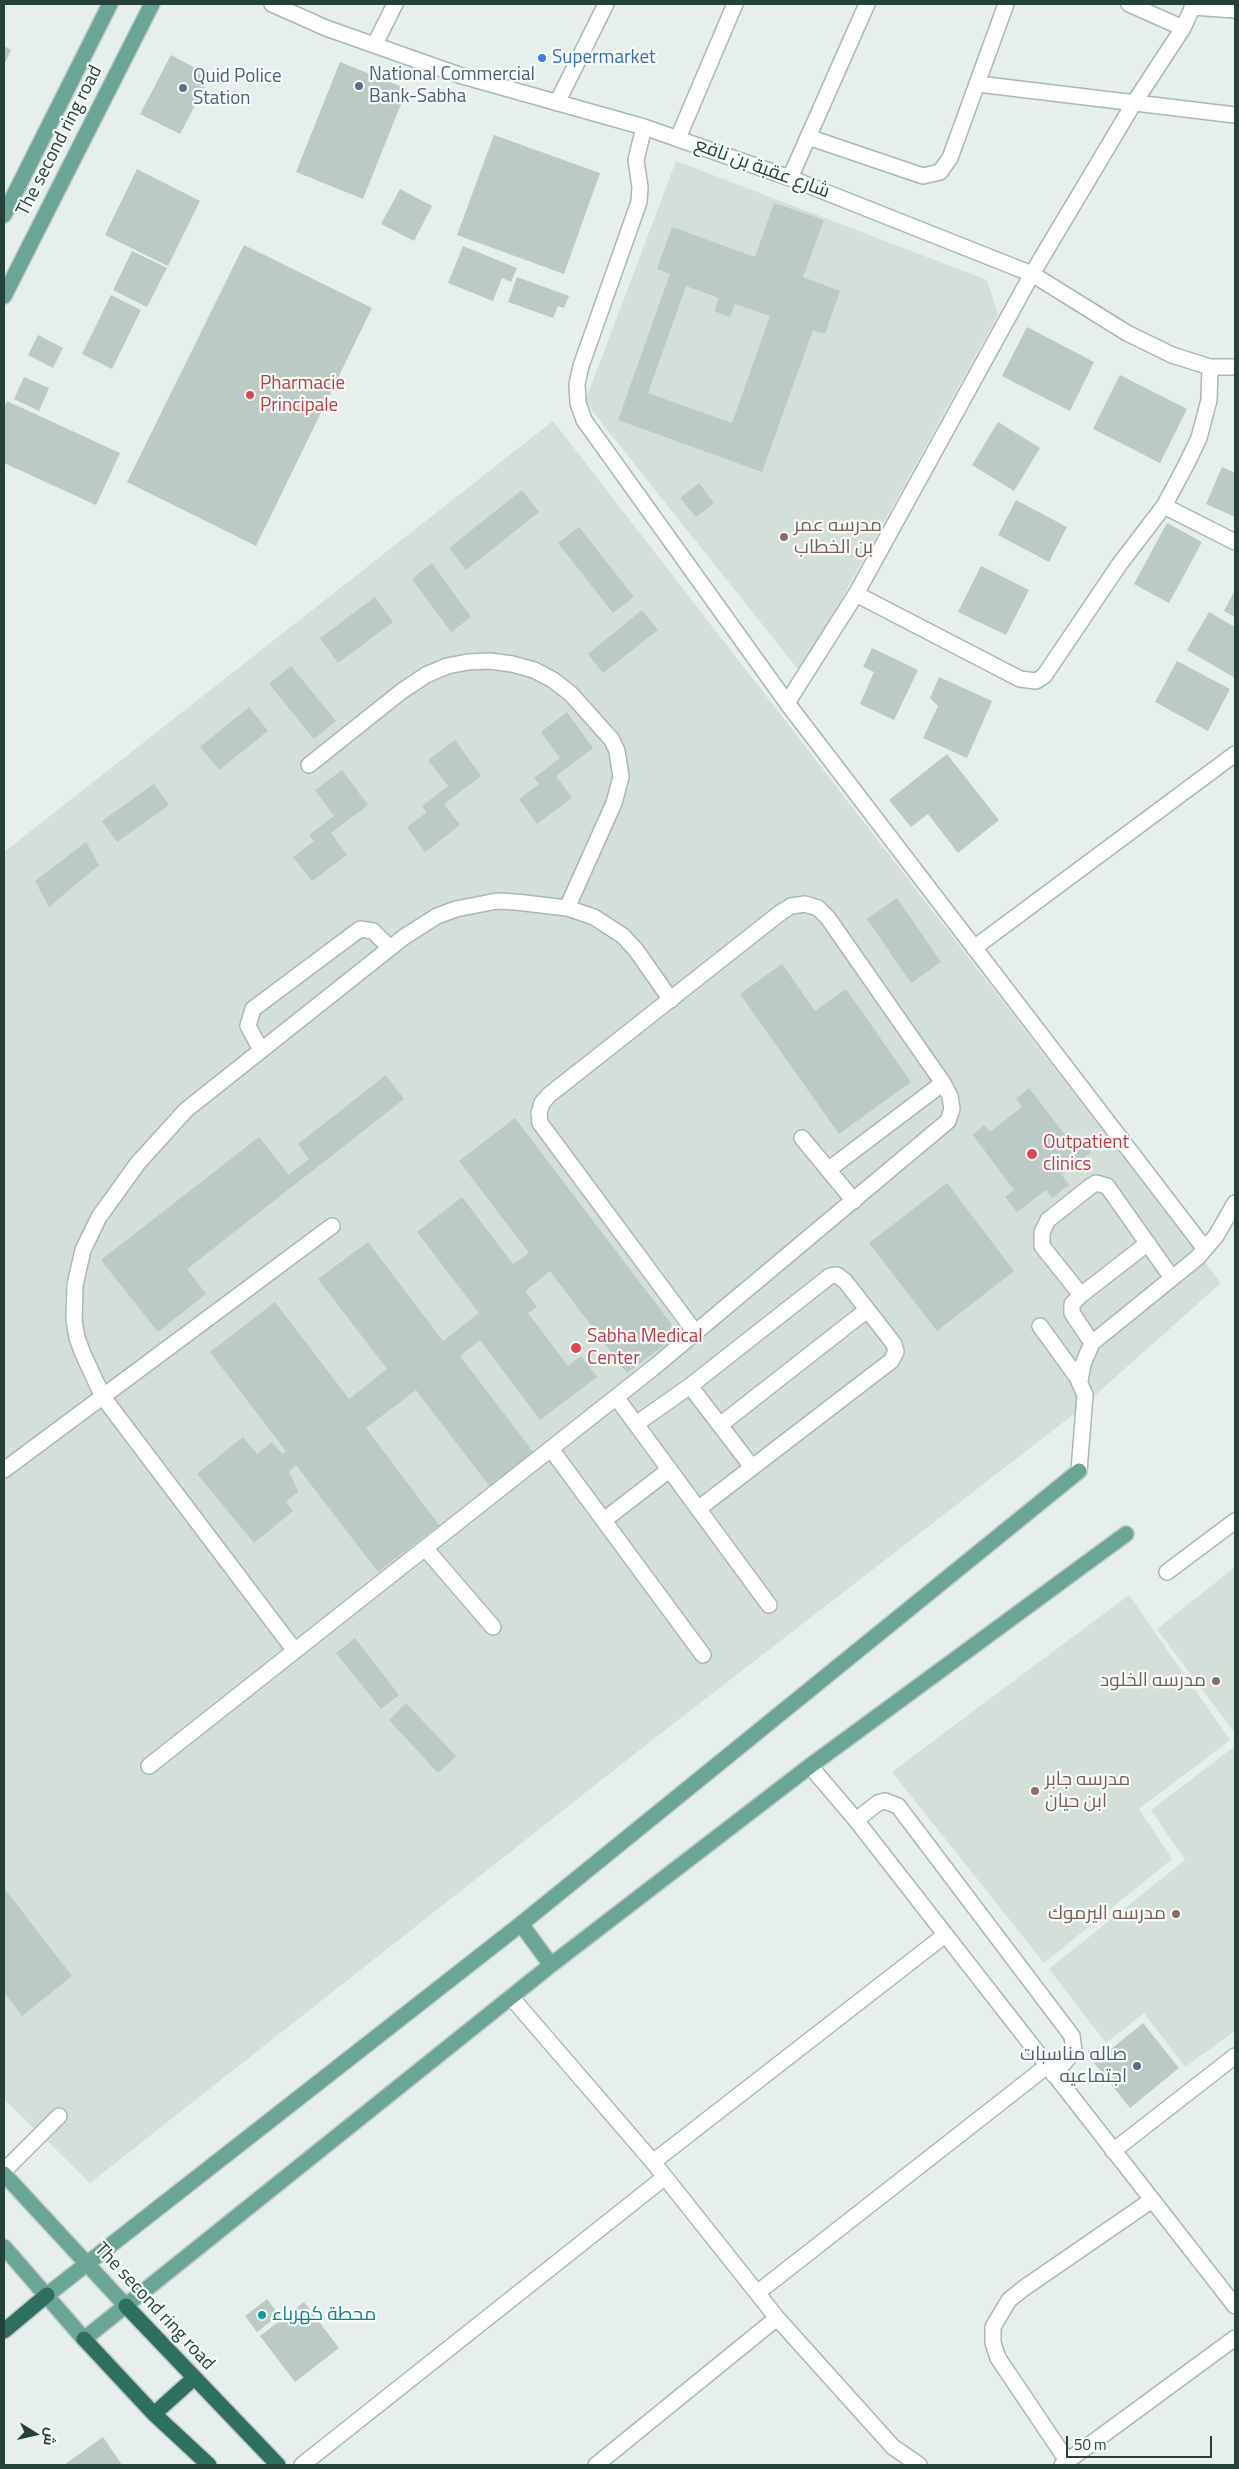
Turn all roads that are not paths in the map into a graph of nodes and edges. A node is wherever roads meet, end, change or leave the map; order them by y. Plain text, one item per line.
1 (110, 4) edge
2 (152, 4) edge
3 (272, 4) edge
4 (395, 4) edge
5 (606, 4) edge
6 (735, 4) edge
7 (867, 4) edge
8 (1006, 4) edge
9 (1128, 4) edge
10 (1193, 5) edge
11 (1235, 10) edge
12 (1182, 28) junction
13 (375, 44) junction
14 (978, 84) junction
15 (557, 103) junction
16 (1134, 103) junction
17 (1235, 115) edge
18 (644, 127) junction
19 (808, 137) junction
20 (678, 138) junction
21 (790, 178) junction
22 (4, 215) edge
23 (1032, 274) junction
24 (4, 296) edge
25 (1210, 367) junction
26 (1235, 367) edge
27 (1164, 506) junction
28 (1235, 542) edge
29 (856, 594) junction
30 (787, 703) junction
31 (1235, 754) edge
32 (309, 765) dead end
33 (567, 908) junction
34 (390, 948) junction
35 (974, 948) junction
36 (671, 1000) junction
37 (261, 1050) junction
38 (943, 1082) junction
39 (802, 1138) dead end
40 (828, 1170) junction
41 (854, 1201) junction
42 (1235, 1203) edge
43 (332, 1226) dead end
44 (1148, 1243) junction
45 (1205, 1249) junction
46 (1172, 1278) junction
47 (1081, 1295) junction
48 (867, 1310) junction
49 (1040, 1326) dead end
50 (694, 1332) junction
51 (1092, 1344) junction
52 (1080, 1381) junction
53 (690, 1386) junction
54 (103, 1397) junction
55 (616, 1397) junction
56 (636, 1424) junction
57 (720, 1425) junction
58 (551, 1449) junction
59 (752, 1467) junction
60 (4, 1470) edge
61 (669, 1470) junction
62 (1079, 1470) joint
63 (698, 1508) junction
64 (604, 1520) junction
65 (1235, 1521) edge
66 (1126, 1534) dead end
67 (425, 1548) junction
68 (1167, 1572) dead end
69 (769, 1605) dead end
70 (493, 1627) dead end
71 (295, 1650) junction
72 (703, 1655) dead end
73 (149, 1766) dead end
74 (810, 1766) junction
75 (856, 1820) junction
76 (521, 1924) junction
77 (945, 1935) junction
78 (551, 1965) junction
79 (511, 1997) junction
80 (1235, 2056) edge
81 (1050, 2070) junction
82 (59, 2116) dead end
83 (1113, 2151) junction
84 (653, 2162) junction
85 (4, 2173) edge
86 (665, 2177) junction
87 (1152, 2200) junction
88 (4, 2247) edge
89 (86, 2262) junction
90 (757, 2293) junction
91 (47, 2295) junction
92 (126, 2306) junction
93 (1235, 2306) edge
94 (777, 2318) junction
95 (4, 2331) edge
96 (1235, 2338) edge
97 (84, 2339) junction
98 (193, 2379) junction
99 (154, 2414) junction
100 (1065, 2464) edge
101 (209, 2465) edge
102 (278, 2465) edge
103 (302, 2465) edge
104 (596, 2465) edge
105 (918, 2465) edge

1 - 22 main road, The second ring road
2 - 24 main road, The second ring road
3 - 13 street, شارع عقبة بن نافع
4 - 13 street
5 - 15 street
6 - 20 street
7 - 19 street
8 - 14 street
9 - 12 street
10 - 11 street
10 - 12 street
12 - 16 street
13 - 15 street, شارع عقبة بن نافع
14 - 16 street
14 - 19 street
15 - 18 street, شارع عقبة بن نافع
16 - 17 street
16 - 23 street
18 - 20 street, شارع عقبة بن نافع
18 - 30 street
19 - 21 street
20 - 21 street, شارع عقبة بن نافع
21 - 23 street, شارع عقبة بن نافع
23 - 25 street, شارع عقبة بن نافع
23 - 29 street
25 - 26 street, شارع عقبة بن نافع
25 - 27 street
27 - 28 street
27 - 29 street
29 - 30 street
30 - 35 street
31 - 35 street
32 - 33 street
33 - 34 street
33 - 36 street
34 - 37 street
34 - 37 street
35 - 45 street
36 - 38 street
36 - 50 street
37 - 54 street
38 - 40 street
38 - 41 street
39 - 40 street
40 - 41 street
41 - 50 street
42 - 45 street
43 - 54 street
44 - 46 street
44 - 47 street
44 - 47 street
45 - 46 street
46 - 51 street
47 - 51 street
48 - 53 street
48 - 57 street
48 - 59 street
49 - 52 street
50 - 55 street
51 - 52 street
52 - 62 street
53 - 56 street
53 - 57 street
54 - 60 street
54 - 71 street
55 - 56 street
55 - 58 street
56 - 61 street
57 - 59 street
58 - 64 street
58 - 67 street
59 - 63 street
61 - 63 street
61 - 64 street
62 - 76 main road
63 - 69 street
64 - 72 street
65 - 68 street
66 - 74 main road
67 - 70 street
67 - 71 street
71 - 73 street
74 - 75 street
74 - 78 main road
75 - 77 street
75 - 81 street
76 - 78 main road
76 - 89 main road
77 - 81 street
77 - 84 street
78 - 79 main road
79 - 84 street
79 - 92 main road
80 - 83 street
81 - 83 street
81 - 90 street
82 - 85 street
83 - 87 street
84 - 86 street
85 - 89 main road, The second ring road
86 - 90 street
86 - 103 street
87 - 93 street
87 - 100 street
88 - 91 main road
89 - 91 main road
89 - 92 main road, The second ring road
90 - 94 street
91 - 95 highway
91 - 97 main road
92 - 97 main road
92 - 98 highway, The second ring road
94 - 104 street
94 - 105 street
96 - 100 street
97 - 99 highway
98 - 99 highway
98 - 102 highway, The second ring road
99 - 101 highway

